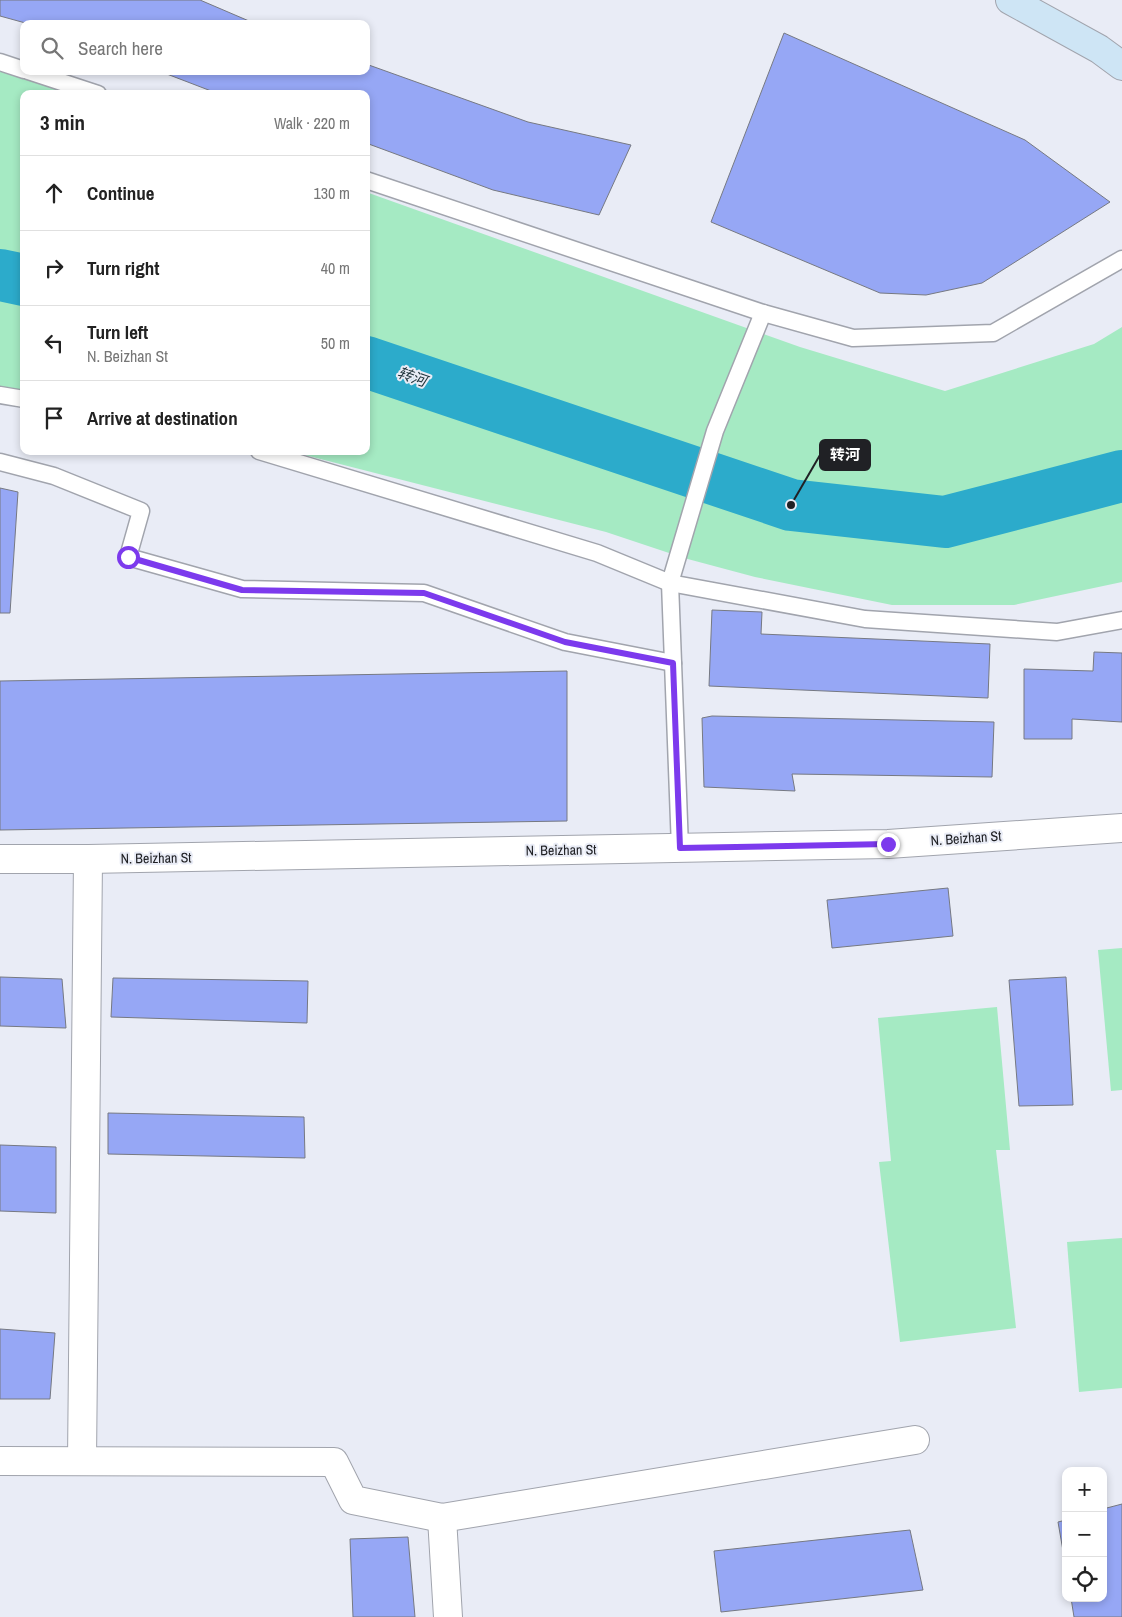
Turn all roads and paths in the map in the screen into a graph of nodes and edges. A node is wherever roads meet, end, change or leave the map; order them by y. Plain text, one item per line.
1 (1010, 0) edge
2 (0, 62) edge
3 (1122, 66) edge
4 (20, 69) edge
5 (40, 75) edge
6 (86, 90) edge
7 (370, 181) edge
8 (1122, 259) edge
9 (763, 313) junction
10 (0, 395) edge
11 (20, 398) edge
12 (272, 455) edge
13 (0, 462) edge
14 (670, 583) junction
15 (1122, 620) edge
16 (673, 663) junction
17 (1122, 828) edge
18 (680, 848) junction
19 (0, 859) edge
20 (88, 859) junction
21 (915, 1440) dead end
22 (82, 1460) junction
23 (0, 1461) edge
24 (442, 1518) junction
25 (448, 1617) edge

1 - 3 main road
2 - 4 lane
5 - 6 lane
7 - 9 lane
8 - 9 lane
9 - 14 lane
10 - 11 lane
12 - 14 lane
13 - 16 lane
14 - 15 lane
14 - 16 lane
16 - 18 lane
17 - 18 street, N. Beizhan St
18 - 20 street, N. Beizhan St
19 - 20 street, N. Beizhan St
20 - 22 street
21 - 24 street
22 - 23 street
22 - 24 street
24 - 25 street

